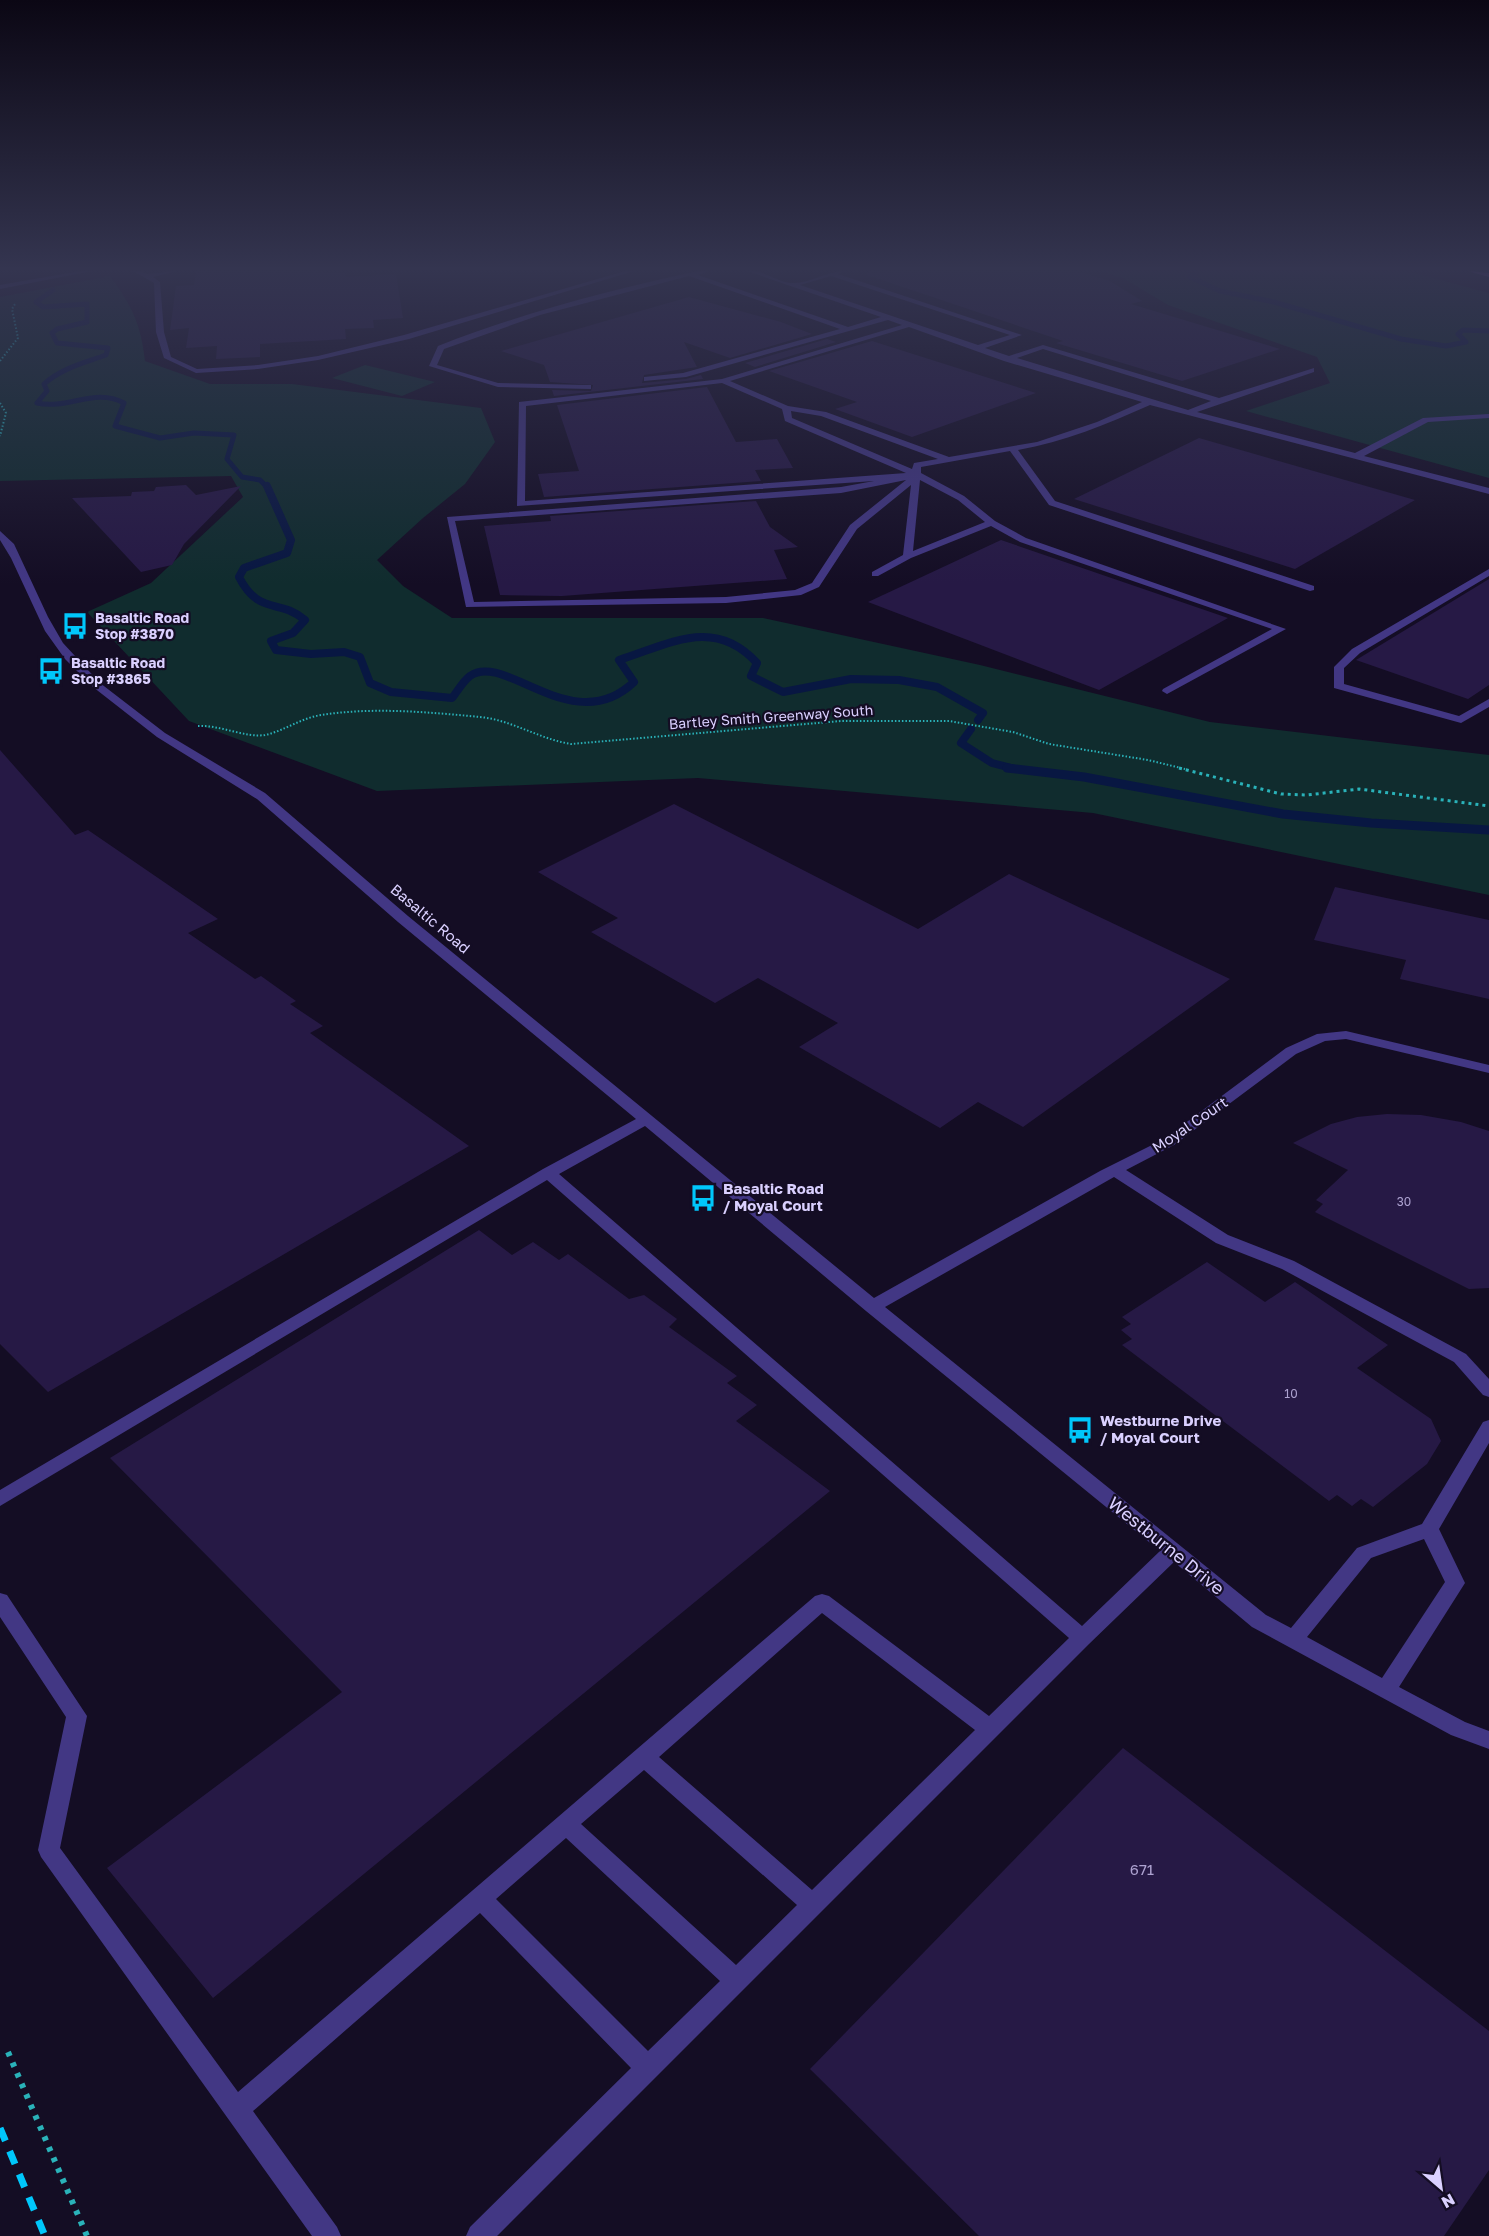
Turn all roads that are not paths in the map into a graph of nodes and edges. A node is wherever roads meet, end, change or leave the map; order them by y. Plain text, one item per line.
1 (465, 375) edge
2 (680, 375) edge
3 (742, 375) edge
4 (1061, 375) edge
5 (1135, 375) edge
6 (1295, 375) edge
7 (636, 381) dead end
8 (723, 381) junction
9 (612, 384) dead end
10 (1219, 401) junction
11 (1149, 402) junction
12 (786, 408) junction
13 (1189, 412) junction
14 (1489, 416) edge
15 (1013, 448) junction
16 (1358, 455) junction
17 (947, 459) junction
18 (918, 475) junction
19 (1489, 491) edge
20 (992, 523) junction
21 (0, 534) edge
22 (908, 556) junction
23 (1489, 572) edge
24 (875, 574) dead end
25 (1310, 588) dead end
26 (1167, 691) dead end
27 (1489, 702) edge
28 (1489, 1069) edge
29 (646, 1119) junction
30 (1115, 1170) junction
31 (548, 1173) junction
32 (872, 1307) junction
33 (1489, 1390) edge
34 (1489, 1427) edge
35 (0, 1498) edge
36 (1430, 1528) junction
37 (1173, 1551) junction
38 (0, 1601) edge
39 (1082, 1638) junction
40 (1293, 1640) junction
41 (1385, 1690) junction
42 (990, 1729) junction
43 (1489, 1740) edge
44 (644, 1757) junction
45 (566, 1824) junction
46 (480, 1898) junction
47 (813, 1905) junction
48 (736, 1981) junction
49 (648, 2068) junction
50 (237, 2109) junction
51 (328, 2236) edge
52 (478, 2236) edge

1 - 9 street
2 - 7 street
3 - 8 street
4 - 11 street
5 - 10 street
6 - 10 street
8 - 12 street
8 - 18 street
10 - 13 street
11 - 13 street
11 - 15 street
12 - 17 street
12 - 18 street
13 - 16 street
14 - 16 street
15 - 17 street
15 - 25 street
16 - 19 street
17 - 18 street
18 - 18 street
18 - 20 street
18 - 22 street
20 - 22 street
20 - 26 street
21 - 29 street, Basaltic Road
22 - 24 street
23 - 27 street
28 - 30 street, Moyal Court
29 - 31 street
29 - 32 street, Basaltic Road
30 - 32 street, Moyal Court
30 - 33 street
31 - 35 street
31 - 39 street
32 - 37 street, Westburne Drive
34 - 36 street
36 - 40 street
36 - 41 street
37 - 39 street
37 - 40 street, Westburne Drive
38 - 50 street
39 - 42 street
40 - 41 street, Westburne Drive
41 - 43 street, Westburne Drive
42 - 44 street
42 - 47 street
44 - 45 street
44 - 47 street
45 - 46 street
45 - 48 street
46 - 49 street
46 - 50 street
47 - 48 street
48 - 49 street
49 - 52 street
50 - 51 street

